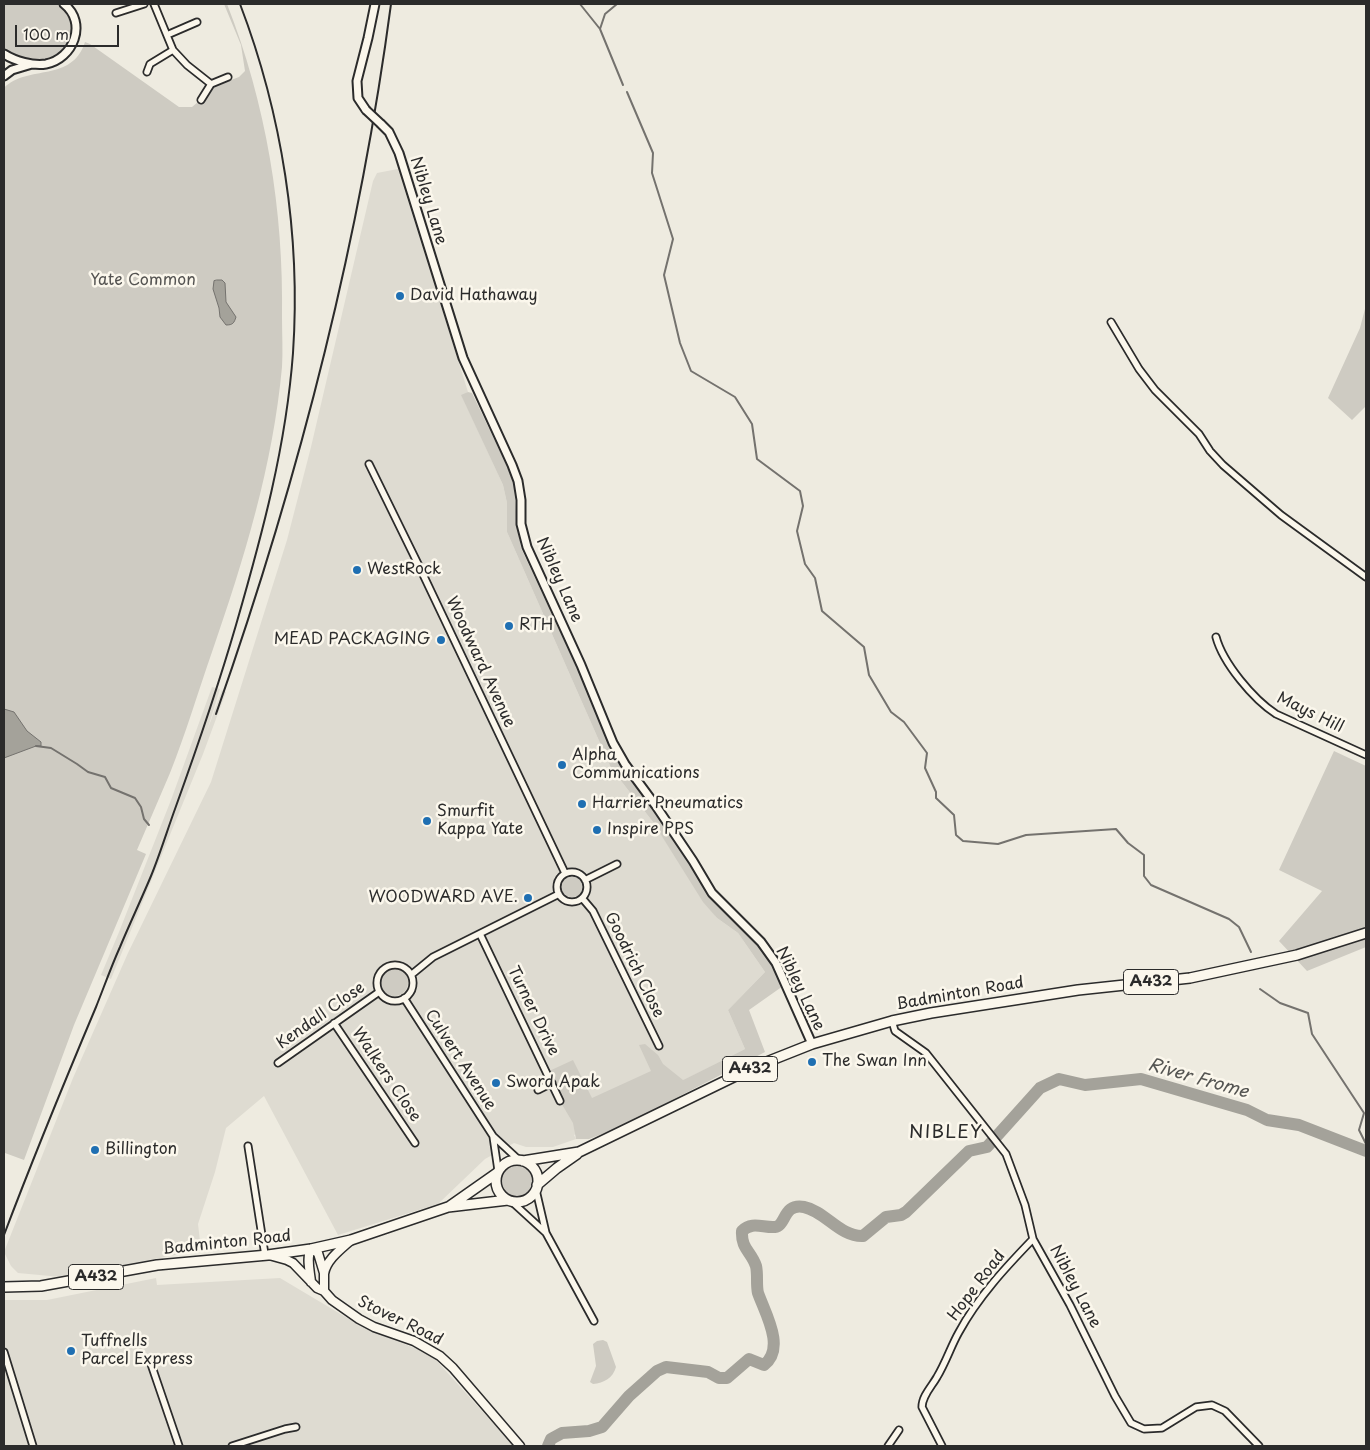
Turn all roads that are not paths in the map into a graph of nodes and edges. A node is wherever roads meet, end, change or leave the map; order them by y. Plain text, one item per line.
1 (144, 4) edge
2 (154, 4) edge
3 (375, 4) edge
4 (67, 5) edge
5 (116, 13) dead end
6 (197, 22) dead end
7 (167, 35) junction
8 (173, 50) junction
9 (4, 54) edge
10 (32, 64) junction
11 (147, 72) dead end
12 (4, 76) edge
13 (228, 77) dead end
14 (211, 84) junction
15 (201, 100) dead end
16 (1111, 322) dead end
17 (369, 464) dead end
18 (1366, 577) edge
19 (1216, 637) dead end
20 (1366, 755) edge
21 (617, 864) dead end
22 (565, 873) junction
23 (585, 880) junction
24 (559, 894) junction
25 (582, 898) junction
26 (1366, 933) edge
27 (480, 934) junction
28 (411, 975) junction
29 (379, 992) junction
30 (404, 998) junction
31 (892, 1021) junction
32 (334, 1023) junction
33 (812, 1044) junction
34 (659, 1046) dead end
35 (278, 1063) dead end
36 (552, 1083) junction
37 (538, 1090) dead end
38 (560, 1101) dead end
39 (493, 1136) junction
40 (415, 1143) dead end
41 (248, 1146) dead end
42 (579, 1152) junction
43 (522, 1161) junction
44 (498, 1172) junction
45 (537, 1188) junction
46 (509, 1201) junction
47 (448, 1208) junction
48 (546, 1233) junction
49 (1033, 1239) junction
50 (351, 1240) junction
51 (312, 1249) junction
52 (266, 1255) junction
53 (324, 1273) junction
54 (311, 1282) junction
55 (4, 1287) edge
56 (324, 1290) junction
57 (594, 1321) dead end
58 (4, 1352) edge
59 (151, 1364) dead end
60 (296, 1427) dead end
61 (899, 1430) dead end
62 (33, 1446) edge
63 (179, 1446) edge
64 (232, 1446) edge
65 (520, 1446) edge
66 (888, 1446) edge
67 (942, 1446) edge
68 (1259, 1446) edge

1 - 5 street
2 - 7 street
3 - 33 street, Nibley Lane, bridge
4 - 10 street
6 - 7 street
7 - 8 street
8 - 11 street
8 - 14 street
9 - 10 street
10 - 12 street
13 - 14 street
14 - 15 street
16 - 18 street
17 - 22 street, Woodward Avenue
19 - 20 street, Mays Hill
21 - 23 street
22 - 23 street
22 - 24 street
23 - 25 street
24 - 25 street
24 - 27 street
25 - 34 street, Goodrich Close
26 - 31 main road, Badminton Road / A432
27 - 28 street
27 - 36 street, Turner Drive
28 - 29 street
28 - 30 street
29 - 30 street
29 - 32 street, Kendall Close
30 - 39 street, Culvert Avenue
31 - 33 main road, Badminton Road / A432
31 - 49 street, Nibley Lane
32 - 35 street, Kendall Close
32 - 40 street, Walkers Close
33 - 42 main road, Badminton Road / A432
36 - 37 street
36 - 38 street, Turner Drive
39 - 43 street, Culvert Avenue
39 - 44 street, Culvert Avenue
41 - 52 street
42 - 43 main road, Badminton Road / A432
42 - 45 main road, Badminton Road / A432
43 - 44 main road
43 - 45 main road
44 - 46 main road
44 - 47 main road, Badminton Road / A432
45 - 46 main road
45 - 48 street
46 - 47 main road, Badminton Road / A432
46 - 48 street
47 - 50 main road, Badminton Road / A432
48 - 57 street
49 - 67 street, Hope Road
49 - 68 street, Nibley Lane
50 - 51 main road, Badminton Road / A432
50 - 53 main road
51 - 52 main road, Badminton Road / A432
51 - 53 main road
51 - 54 main road
52 - 54 main road, Stover Road
52 - 55 main road, Badminton Road / A432
53 - 56 main road
54 - 56 main road, Stover Road
56 - 65 main road, Stover Road
58 - 62 street
59 - 63 street
60 - 64 street
61 - 66 street

